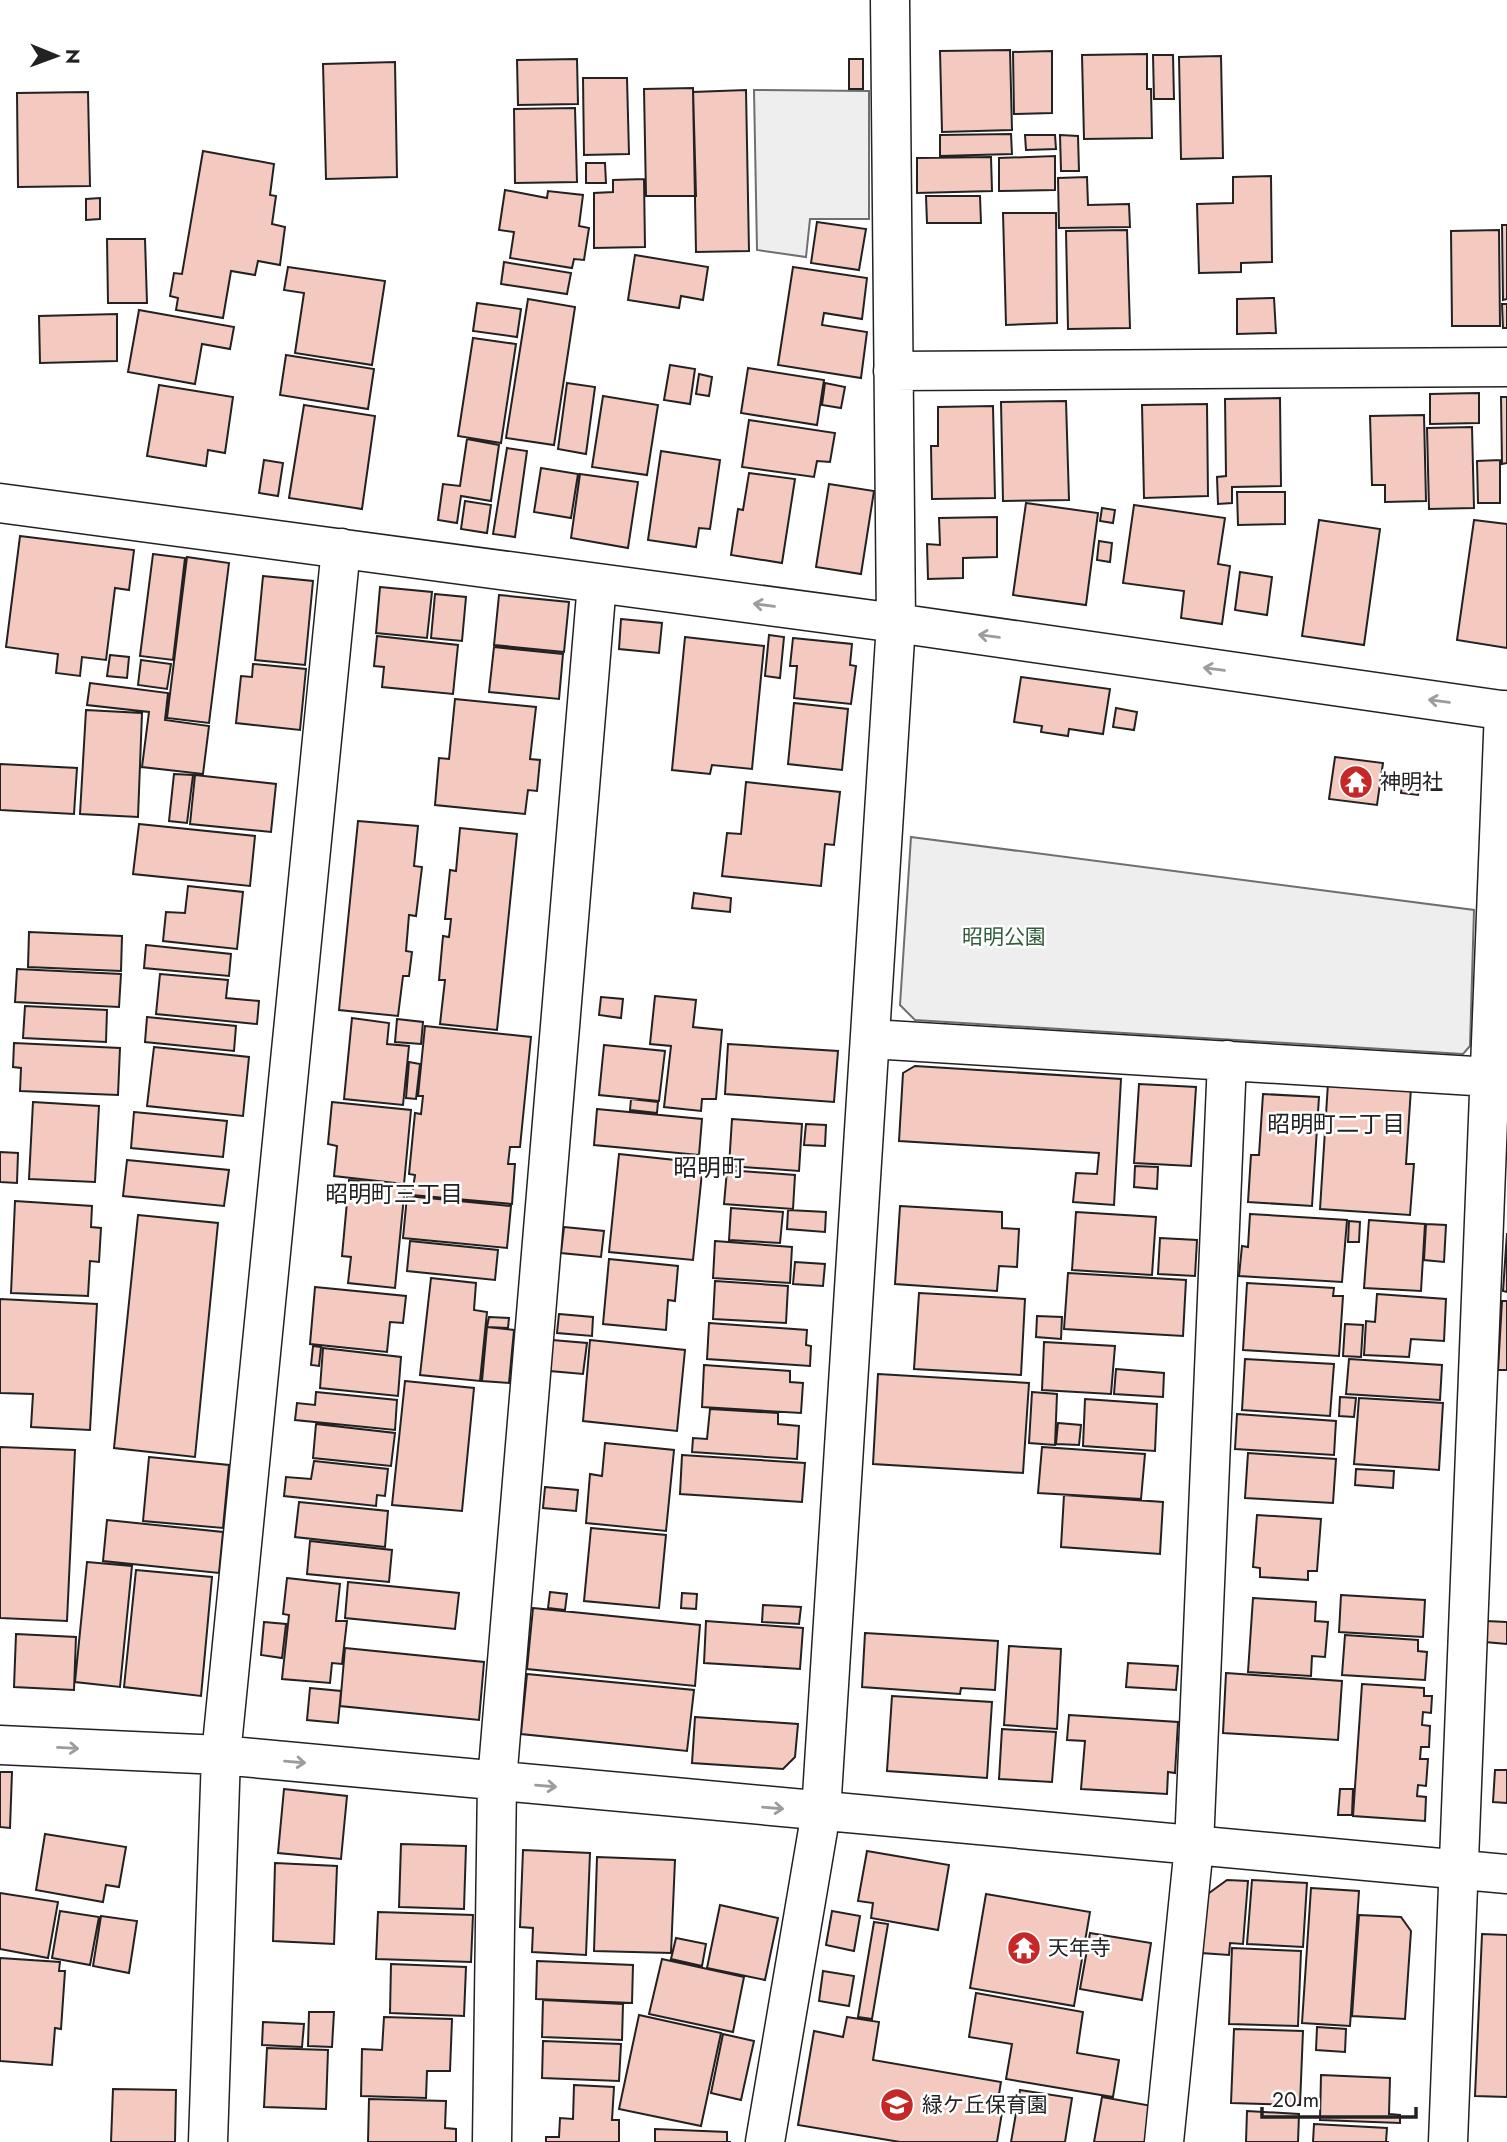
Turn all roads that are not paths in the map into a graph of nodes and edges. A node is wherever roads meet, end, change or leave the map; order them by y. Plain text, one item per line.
1 (890, 0) edge
2 (1507, 367) edge
3 (893, 371) junction
4 (0, 503) edge
5 (341, 548) junction
6 (597, 583) junction
7 (896, 623) junction
8 (1505, 710) edge
9 (870, 1039) junction
10 (1227, 1060) junction
11 (1490, 1077) junction
12 (0, 1745) edge
13 (221, 1755) junction
14 (496, 1781) junction
15 (821, 1812) junction
16 (1194, 1846) junction
17 (1458, 1870) junction
18 (1507, 1874) edge
19 (208, 2142) edge
20 (492, 2142) edge
21 (765, 2142) edge
22 (1164, 2142) edge
23 (1448, 2142) edge

1 - 3 street
2 - 3 street
3 - 7 street
4 - 5 street
5 - 6 street
5 - 13 street
7 -> 6 street
6 - 14 street
8 -> 7 street
7 - 9 street
8 - 11 street
9 - 10 street
9 - 15 street
10 - 11 street
10 - 16 street
11 - 17 street
12 -> 13 street
13 -> 14 street
13 - 19 street
14 -> 15 street
14 - 20 street
15 - 16 street
15 - 21 street
16 - 17 street
16 - 22 street
17 - 18 street
17 - 23 street

